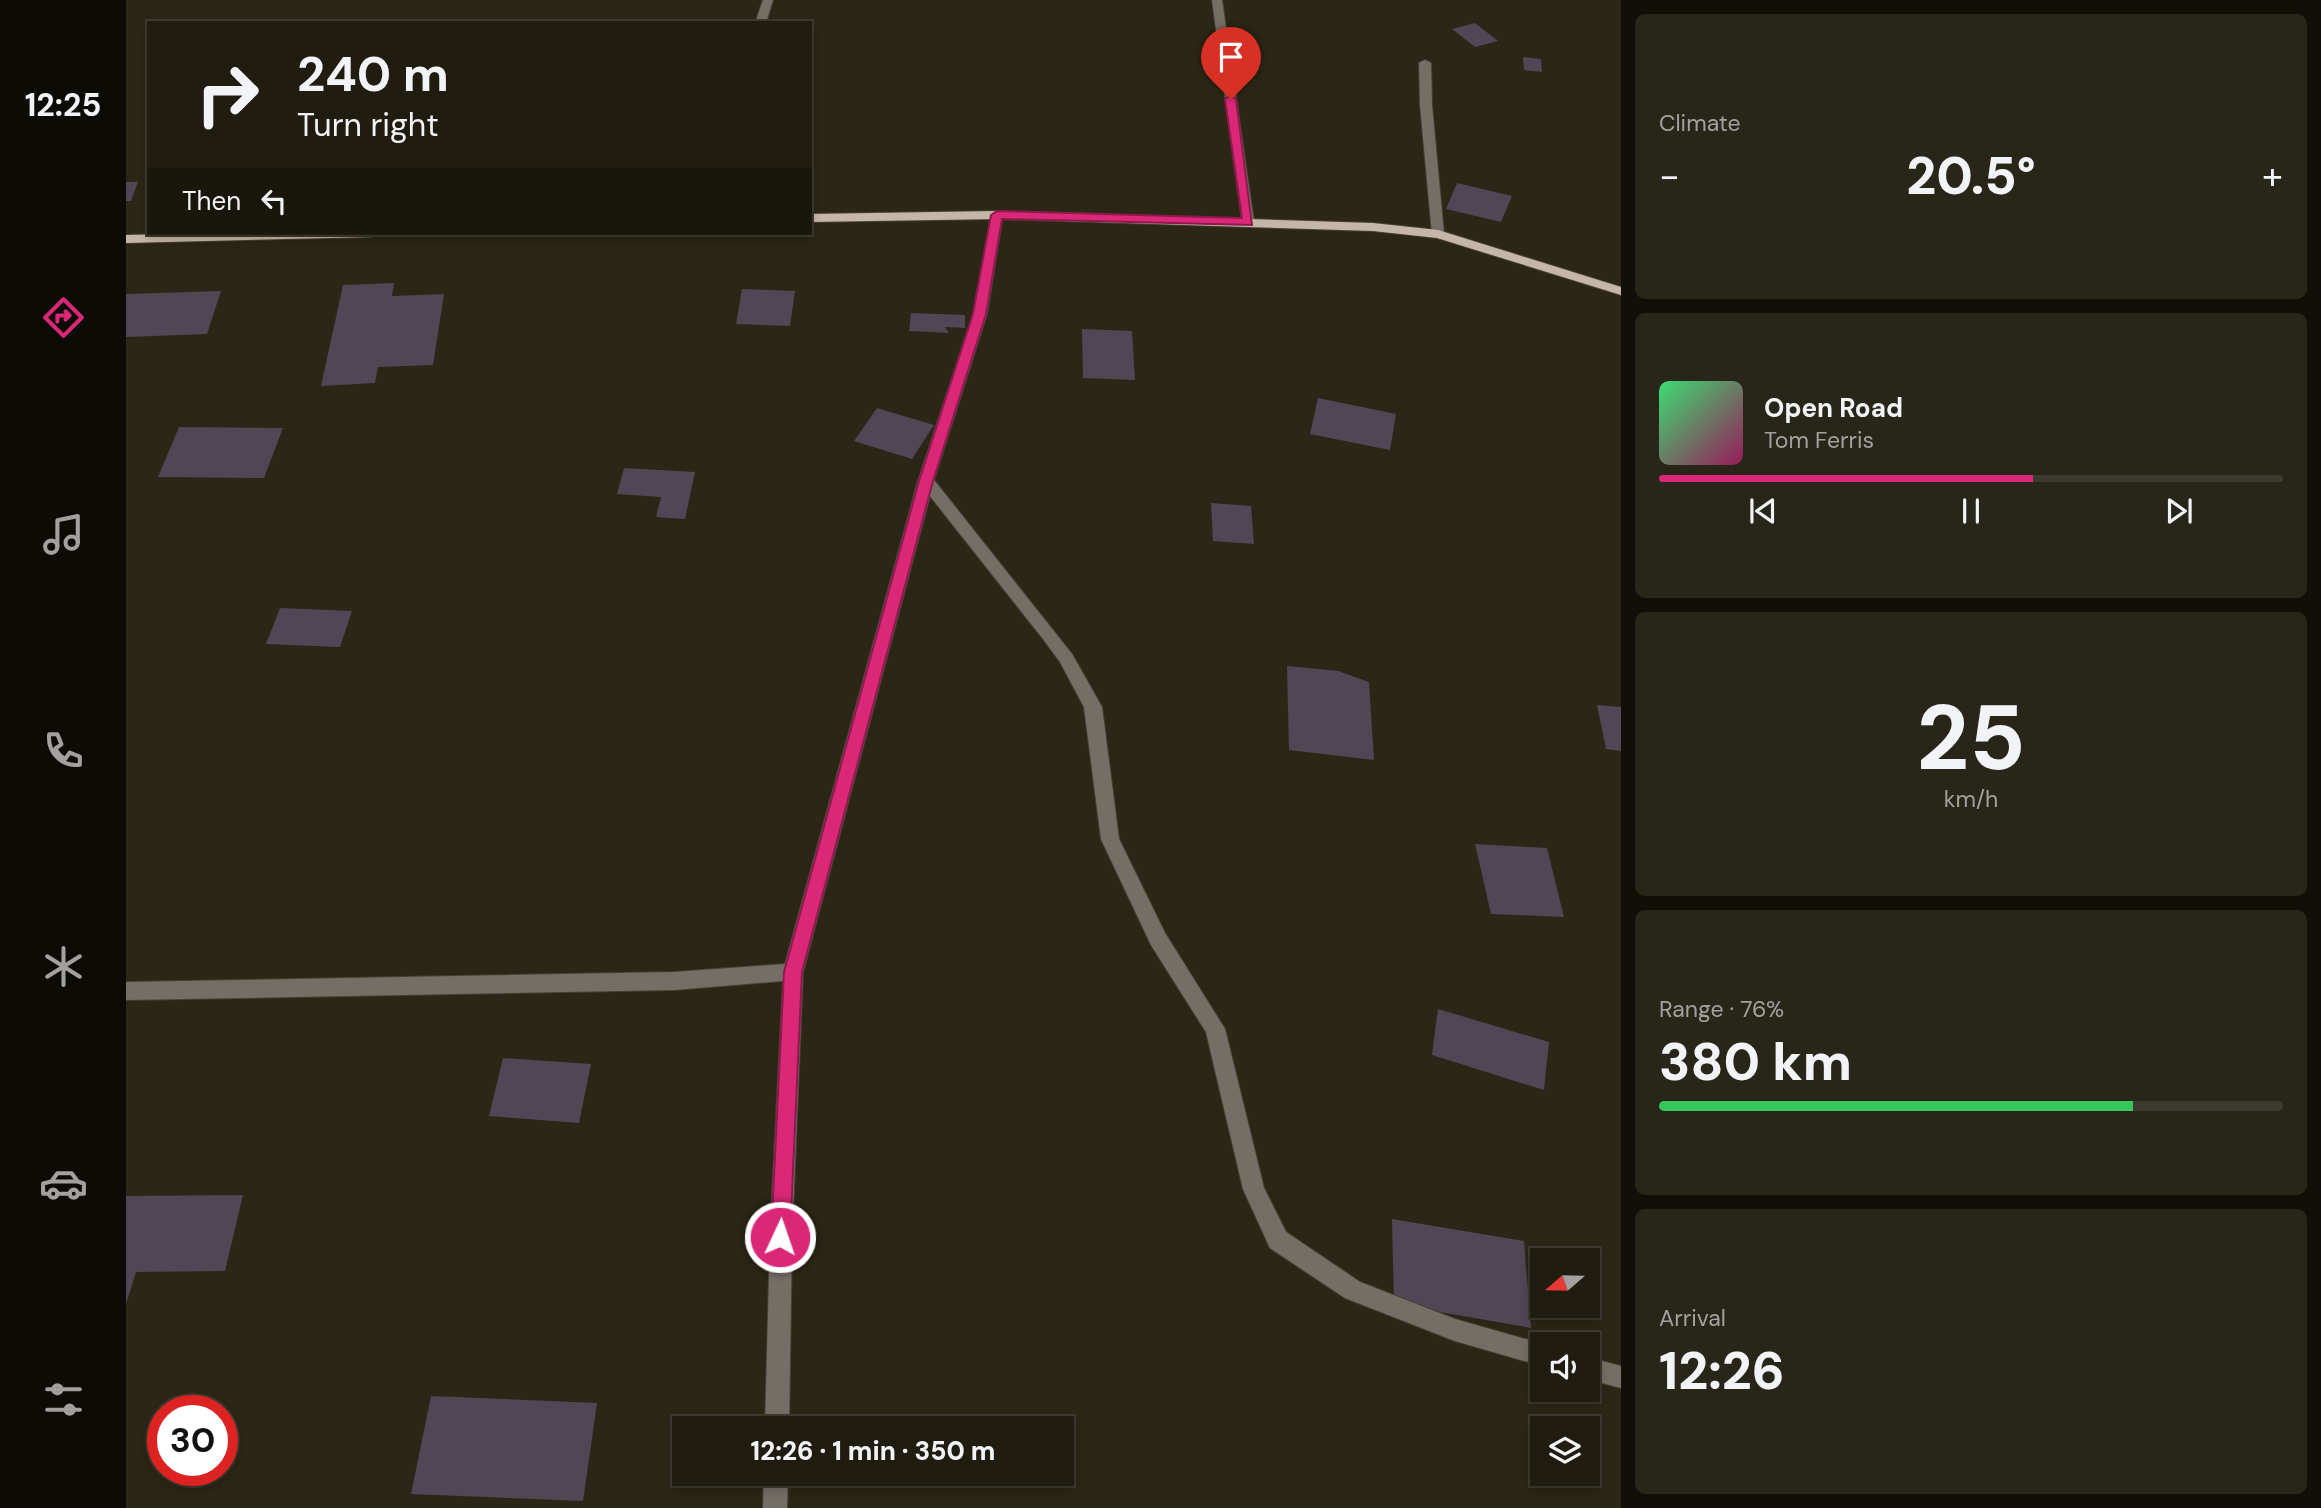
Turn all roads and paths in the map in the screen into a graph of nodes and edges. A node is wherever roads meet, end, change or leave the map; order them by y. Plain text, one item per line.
1 (768, 0) edge
2 (1217, 0) edge
3 (761, 21) edge
4 (1425, 63) dead end
5 (997, 215) junction
6 (812, 219) edge
7 (1248, 222) junction
8 (1438, 234) junction
9 (289, 235) edge
10 (126, 239) edge
11 (1621, 291) edge
12 (926, 481) junction
13 (793, 972) junction
14 (126, 991) edge
15 (1530, 1352) edge
16 (1600, 1371) edge
17 (1621, 1377) edge
18 (777, 1416) edge
19 (776, 1486) edge
20 (775, 1508) edge

1 - 3 street
2 - 7 street
4 - 8 street
5 - 6 main road
5 - 7 main road
5 - 12 street
7 - 8 main road
8 - 11 main road
9 - 10 main road
12 - 13 street
12 - 15 street
13 - 14 street
13 - 18 street
16 - 17 street
19 - 20 street

